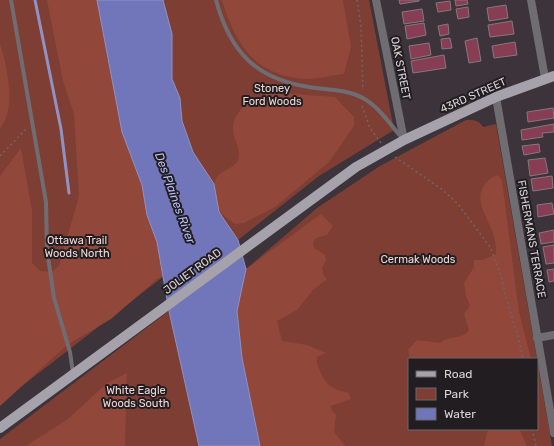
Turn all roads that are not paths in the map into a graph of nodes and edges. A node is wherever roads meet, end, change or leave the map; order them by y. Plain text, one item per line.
1 (12, 0) edge
2 (216, 0) edge
3 (376, 0) edge
4 (532, 0) edge
5 (552, 77) edge
6 (496, 97) junction
7 (404, 140) junction
8 (554, 335) edge
9 (537, 338) junction
10 (73, 373) junction
11 (0, 428) edge
12 (554, 433) edge

1 - 10 lane
2 - 7 lane
3 - 7 street, OAK STREET
4 - 5 street
5 - 6 main road, 43RD STREET
6 - 7 main road, 43RD STREET
6 - 9 street, FISHERMANS TERRACE
7 - 10 main road, JOLIET ROAD
8 - 9 street
9 - 12 street, FISHERMANS TERRACE
10 - 11 main road, JOLIET ROAD

